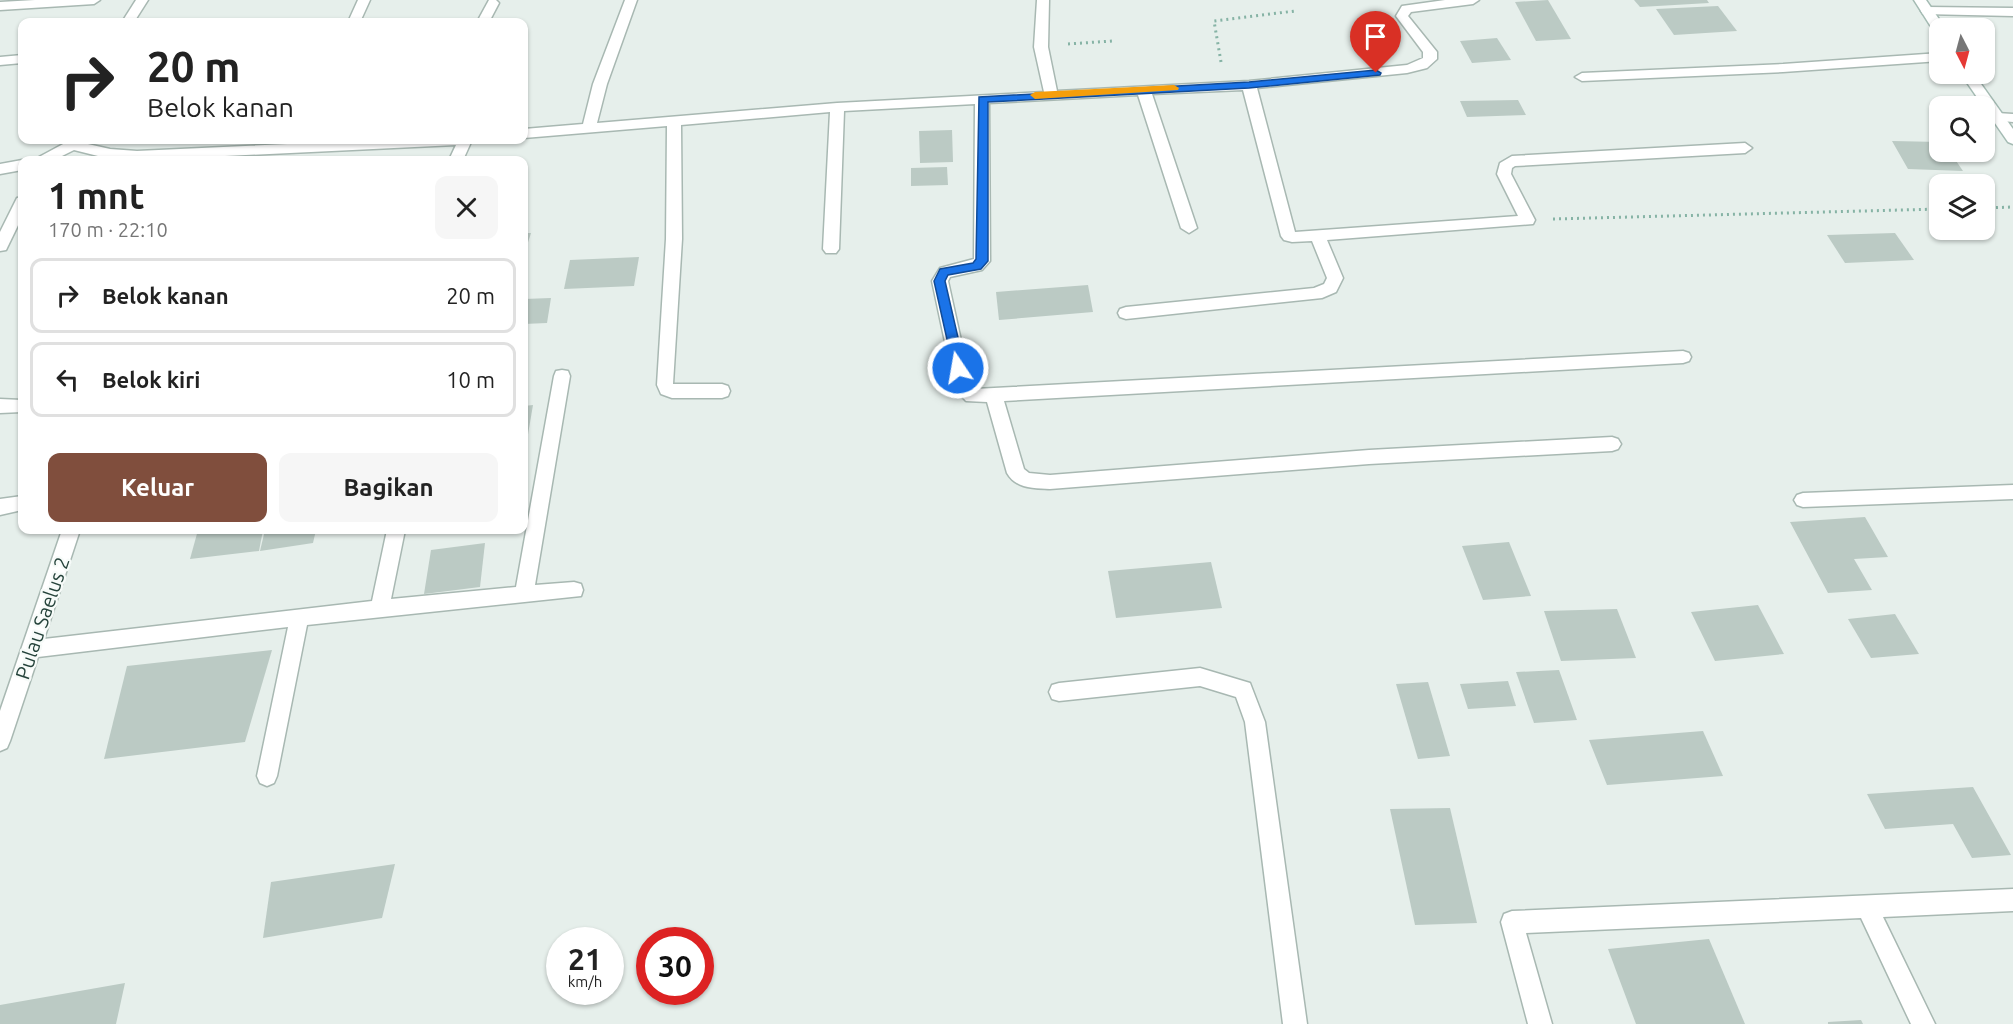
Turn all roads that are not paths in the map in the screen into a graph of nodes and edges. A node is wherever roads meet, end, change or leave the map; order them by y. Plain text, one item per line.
1 (94, 0) edge
2 (142, 0) edge
3 (364, 0) edge
4 (631, 0) edge
5 (1043, 0) edge
6 (1473, 0) edge
7 (493, 3) dead end
8 (0, 6) edge
9 (1924, 6) edge
10 (2013, 12) edge
11 (131, 18) edge
12 (356, 18) edge
13 (485, 18) edge
14 (1929, 58) edge
15 (18, 59) edge
16 (0, 61) edge
17 (1582, 78) dead end
18 (1975, 84) edge
19 (1249, 85) junction
20 (1143, 89) junction
21 (1051, 94) junction
22 (982, 99) junction
23 (837, 107) junction
24 (1997, 117) junction
25 (2013, 118) edge
26 (674, 120) junction
27 (589, 128) junction
28 (528, 134) edge
29 (2013, 139) edge
30 (69, 144) edge
31 (78, 144) edge
32 (300, 144) edge
33 (1745, 148) dead end
34 (50, 156) edge
35 (137, 156) edge
36 (137, 156) edge
37 (217, 156) edge
38 (18, 166) edge
39 (0, 169) edge
40 (18, 210) edge
41 (1190, 228) dead end
42 (1318, 236) junction
43 (1, 246) edge
44 (831, 249) dead end
45 (1126, 312) dead end
46 (1683, 357) dead end
47 (562, 376) dead end
48 (722, 392) dead end
49 (994, 395) junction
50 (0, 406) edge
51 (18, 406) edge
52 (1612, 444) dead end
53 (2013, 492) edge
54 (1803, 500) dead end
55 (18, 504) edge
56 (0, 507) edge
57 (70, 534) edge
58 (395, 534) edge
59 (574, 590) dead end
60 (524, 595) junction
61 (380, 608) junction
62 (299, 619) junction
63 (32, 649) junction
64 (1059, 692) dead end
65 (0, 741) edge
66 (267, 776) dead end
67 (2013, 900) edge
68 (1867, 907) junction
69 (1295, 1024) edge
70 (1540, 1024) edge
71 (1923, 1024) edge

1 - 8 street
2 - 11 street
3 - 12 street
4 - 27 street
5 - 21 street
6 - 19 street
7 - 13 street
9 - 10 street
14 - 17 street
15 - 16 street
18 - 24 street
19 - 20 street
19 - 42 street
20 - 21 street
20 - 41 street
21 - 22 street
22 - 23 street
22 - 49 street
23 - 26 street
23 - 44 street
24 - 25 street
24 - 29 street
26 - 27 street
26 - 48 street
27 - 28 street
30 - 34 street
31 - 36 street
32 - 37 street
33 - 42 street
35 - 37 street
38 - 39 street
40 - 43 street
42 - 45 street
46 - 49 street
47 - 60 street
49 - 52 street
50 - 51 street
53 - 54 street
55 - 56 street
57 - 63 street, Pulau Saelus 2
58 - 61 street
59 - 60 street
60 - 61 street
61 - 62 street
62 - 63 street
62 - 66 street
63 - 65 street, Pulau Saelus 2
64 - 69 street
67 - 68 street
68 - 70 street
68 - 71 street

